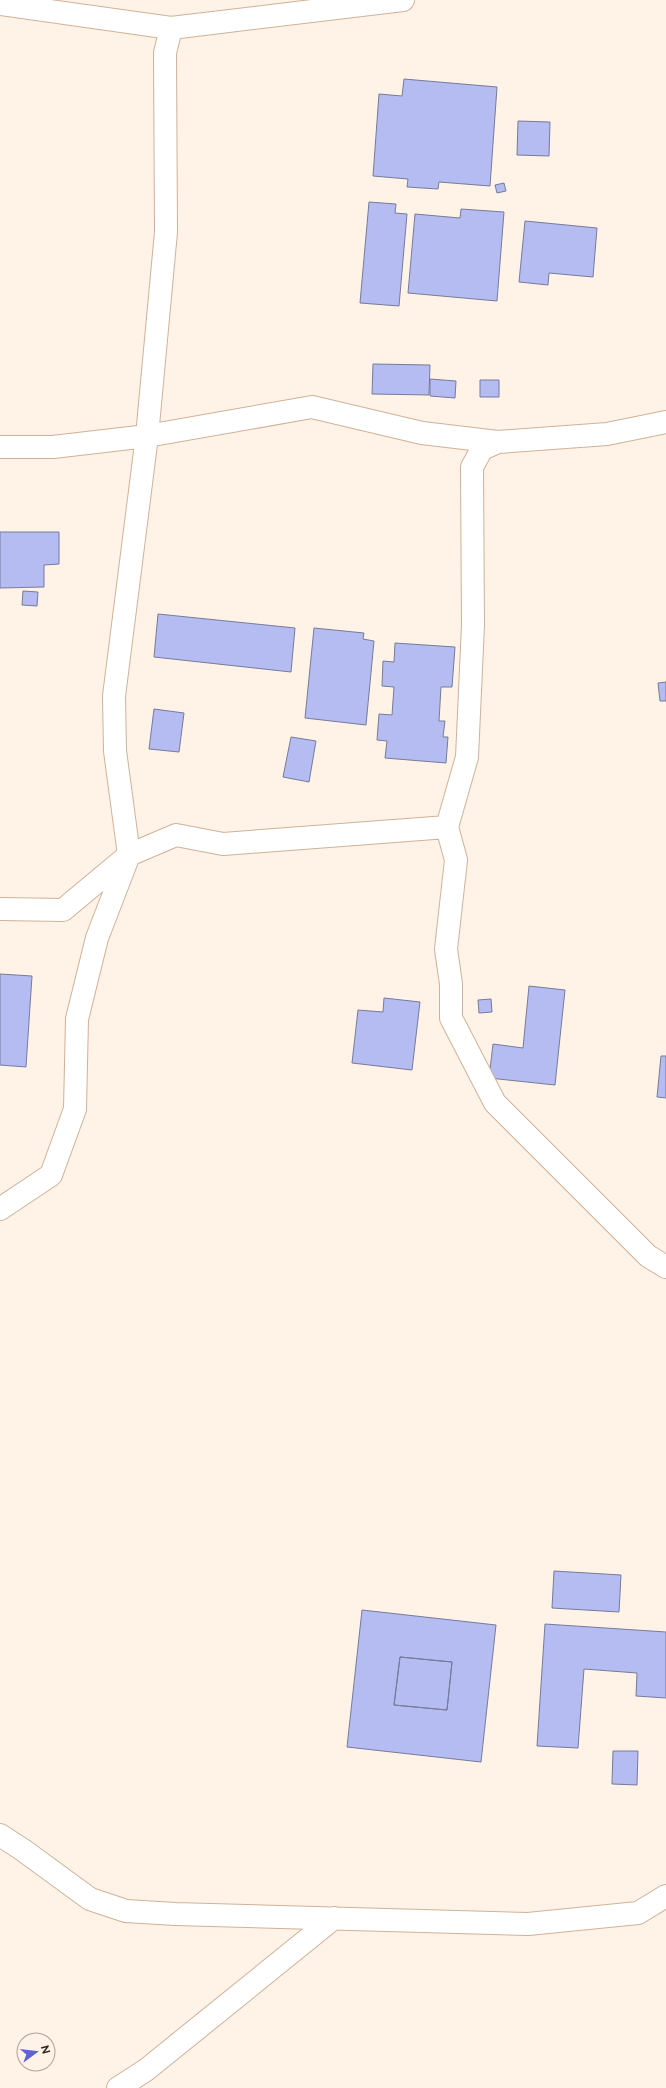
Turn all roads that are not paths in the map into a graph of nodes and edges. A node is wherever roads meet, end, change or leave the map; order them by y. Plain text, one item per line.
1 (403, 0) edge
2 (0, 4) edge
3 (171, 28) junction
4 (666, 422) edge
5 (147, 436) junction
6 (498, 442) junction
7 (0, 447) edge
8 (447, 827) junction
9 (129, 855) junction
10 (0, 909) edge
11 (0, 1209) edge
12 (666, 1267) edge
13 (0, 1835) edge
14 (666, 1896) edge
15 (334, 1918) junction
16 (147, 2079) edge
17 (118, 2088) edge

1 - 3 street
2 - 3 street
3 - 5 street
4 - 6 street
5 - 6 street
5 - 7 street
5 - 9 street
6 - 8 street
8 - 9 street
8 - 12 street
9 - 10 street
9 - 11 street
13 - 15 street
14 - 15 street
15 - 16 street
16 - 17 street

